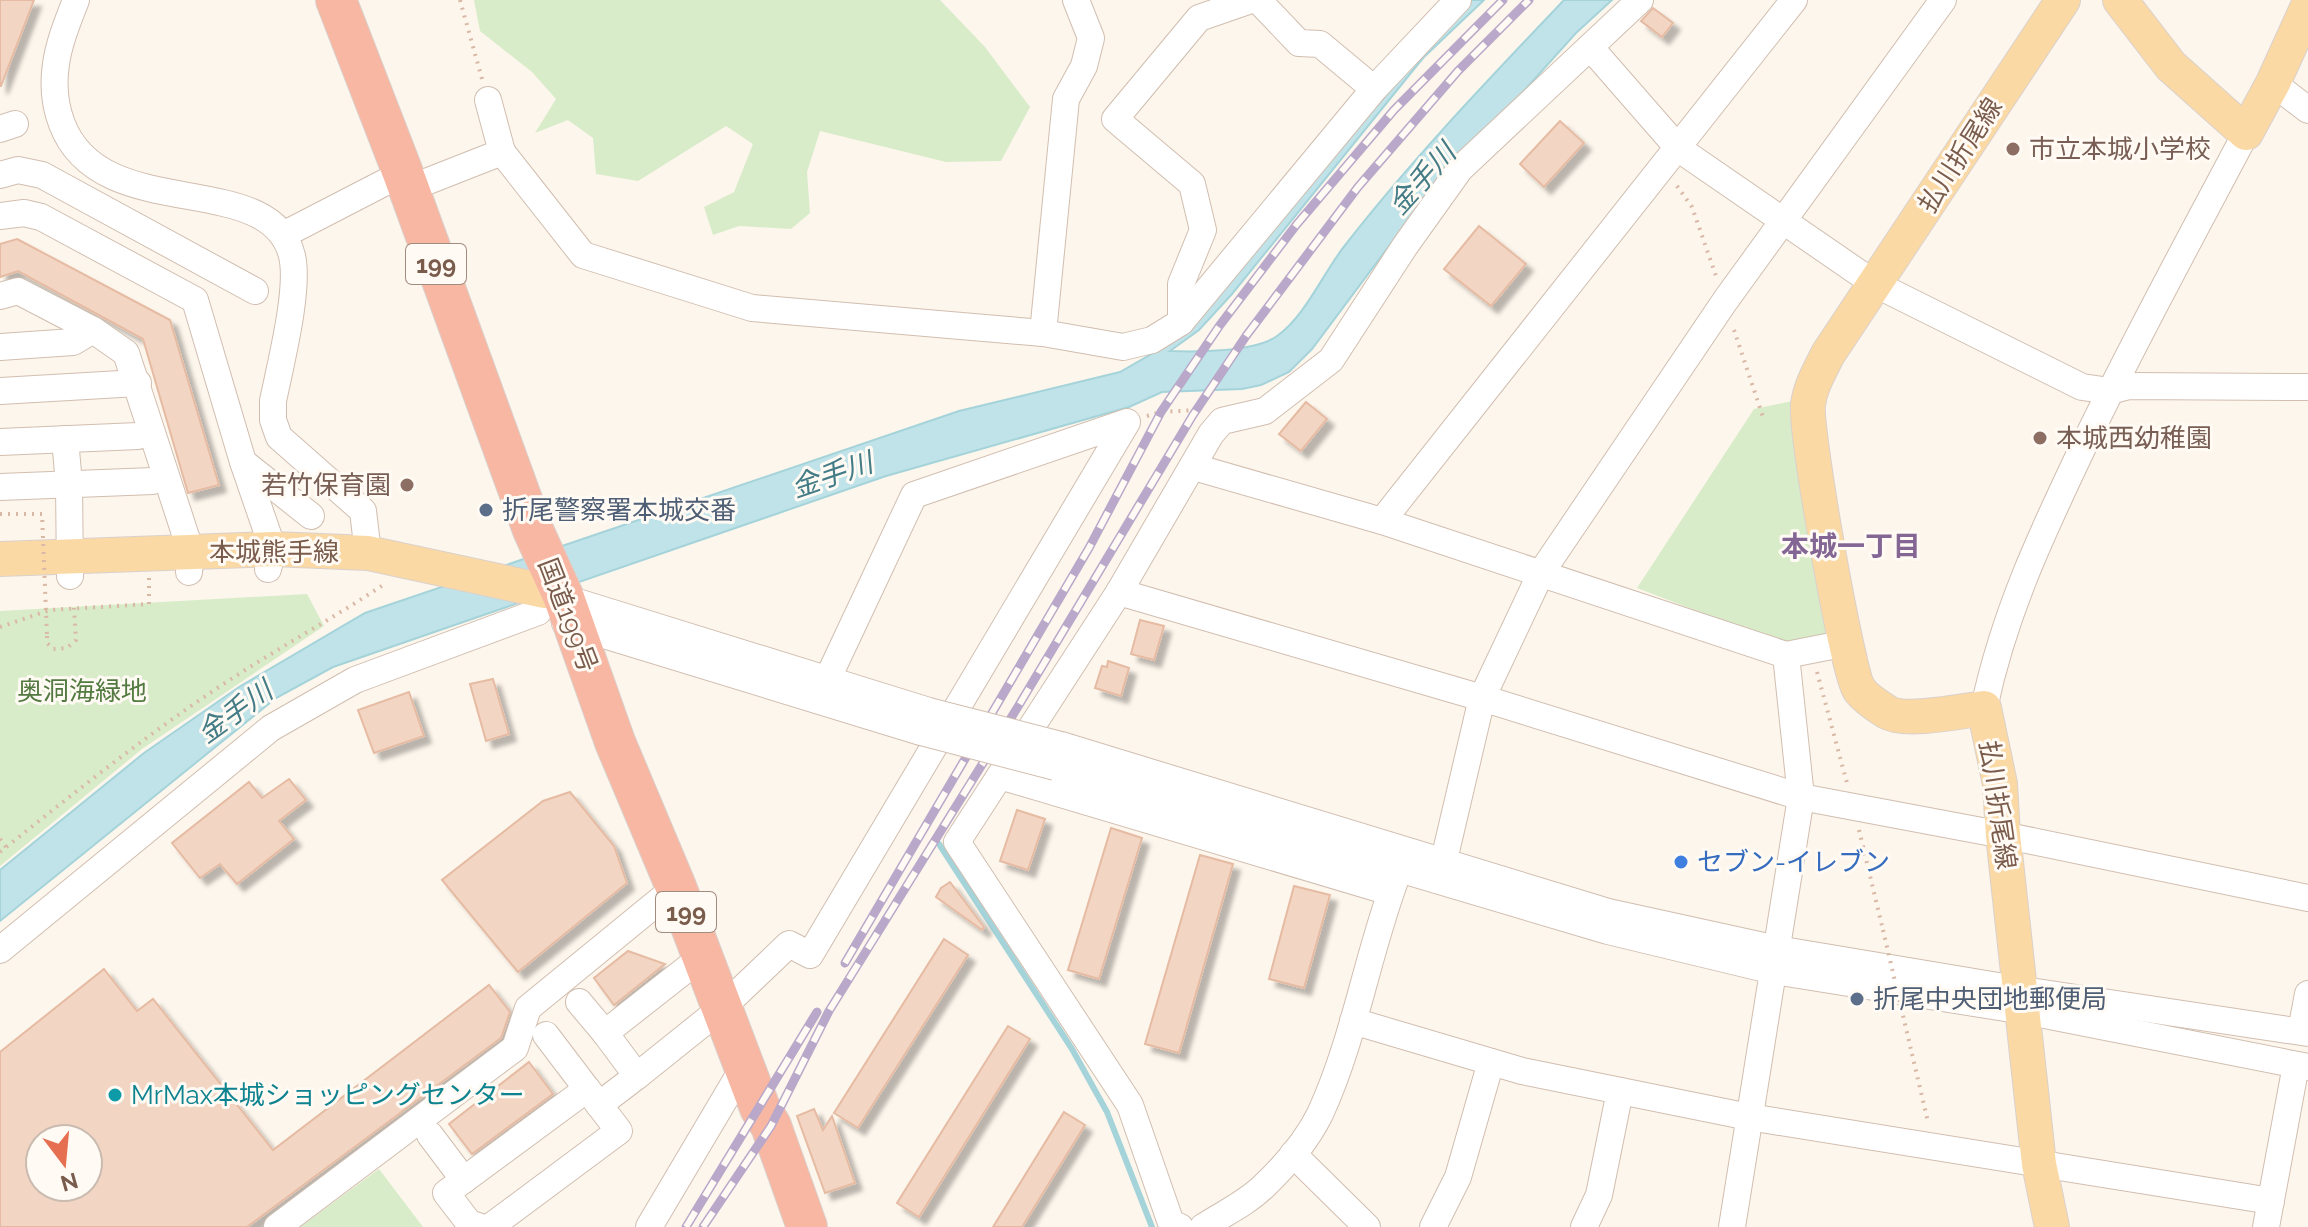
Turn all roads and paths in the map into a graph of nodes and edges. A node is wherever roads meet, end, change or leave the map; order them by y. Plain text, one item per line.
1 (76, 0) edge
2 (336, 0) edge
3 (460, 0) edge
4 (1076, 0) edge
5 (1458, 0) edge
6 (1640, 0) edge
7 (1794, 0) edge
8 (1943, 0) edge
9 (2063, 0) edge
10 (2120, 0) edge
11 (1249, 1) edge
12 (2308, 6) edge
13 (1590, 47) junction
14 (2273, 83) junction
15 (1374, 89) junction
16 (488, 100) joint
17 (2308, 110) edge
18 (2246, 133) junction
19 (1679, 149) junction
20 (502, 152) junction
21 (0, 175) edge
22 (406, 181) junction
23 (141, 188) junction
24 (0, 216) edge
25 (1785, 219) junction
26 (126, 222) junction
27 (283, 235) junction
28 (1875, 284) junction
29 (255, 291) dead end
30 (0, 296) edge
31 (1181, 322) junction
32 (93, 330) junction
33 (1043, 333) junction
34 (0, 347) edge
35 (138, 383) junction
36 (2308, 387) edge
37 (0, 391) edge
38 (2110, 391) junction
39 (1222, 421) junction
40 (1127, 422) junction
41 (138, 436) dead end
42 (65, 439) junction
43 (0, 442) edge
44 (243, 462) junction
45 (1194, 467) junction
46 (153, 481) dead end
47 (69, 484) junction
48 (0, 487) edge
49 (0, 514) edge
50 (311, 516) dead end
51 (1382, 521) junction
52 (368, 553) junction
53 (0, 559) edge
54 (270, 559) junction
55 (190, 562) junction
56 (149, 573) junction
57 (1541, 573) junction
58 (411, 576) junction
59 (0, 579) edge
60 (71, 580) junction
61 (1119, 592) junction
62 (545, 606) junction
63 (0, 627) edge
64 (1847, 643) junction
65 (1786, 655) junction
66 (828, 678) junction
67 (1482, 698) junction
68 (1984, 708) junction
69 (925, 721) junction
70 (1058, 756) junction
71 (1000, 776) junction
72 (1801, 797) junction
73 (2003, 835) junction
74 (0, 839) edge
75 (6, 847) junction
76 (0, 852) edge
77 (1441, 870) junction
78 (1395, 881) junction
79 (676, 887) junction
80 (2308, 898) edge
81 (1883, 930) dead end
82 (0, 950) edge
83 (703, 956) junction
84 (1776, 960) junction
85 (2308, 994) edge
86 (2023, 1000) junction
87 (579, 1002) dead end
88 (723, 1007) junction
89 (1353, 1021) junction
90 (2304, 1032) edge
91 (605, 1033) junction
92 (546, 1035) dead end
93 (1491, 1062) junction
94 (745, 1065) junction
95 (2302, 1066) edge
96 (637, 1076) junction
97 (1620, 1091) junction
98 (593, 1097) junction
99 (1749, 1117) junction
100 (430, 1135) dead end
101 (1934, 1148) junction
102 (1293, 1154) junction
103 (2039, 1164) junction
104 (464, 1180) junction
105 (2271, 1201) junction
106 (1212, 1224) edge
107 (277, 1227) edge
108 (481, 1227) edge
109 (490, 1227) edge
110 (649, 1227) edge
111 (807, 1227) edge
112 (1180, 1227) edge
113 (1367, 1227) edge
114 (1433, 1227) edge
115 (1584, 1227) edge
116 (1732, 1227) edge
117 (2052, 1227) edge
118 (2266, 1227) edge

1 - 23 street
2 - 22 highway, 国道199号 / 199
3 - 16 path
4 - 33 street
5 - 15 street
6 - 13 street
7 - 19 street
8 - 25 street
9 - 28 main road, 払川折尾線
10 - 18 main road
11 - 15 street
11 - 31 street
12 - 14 main road
13 - 19 street
13 - 39 street
14 - 17 street
14 - 18 main road
15 - 31 street
16 - 20 street
18 - 38 street
19 - 25 street
19 - 51 street
20 - 22 street
20 - 33 street
21 - 26 street
22 - 27 street
22 - 62 highway, 国道199号 / 199
23 - 26 street
23 - 27 street
24 - 44 street
25 - 28 street
25 - 57 street
26 - 29 street
27 - 52 street
28 - 38 street
28 - 64 main road, 払川折尾線
30 - 32 street
31 - 33 street
32 - 34 street
32 - 35 street
35 - 37 street
35 - 55 street
36 - 38 street
38 - 68 street
39 - 40 path
39 - 45 street
40 - 66 street
40 - 88 street
41 - 42 street
42 - 43 street
42 - 47 street
44 - 50 street
44 - 54 street
45 - 51 street
45 - 61 street
46 - 47 street
47 - 48 street
47 - 60 street
49 - 60 path, bridge
51 - 57 street
52 - 54 main road, 本城熊手線
52 - 58 main road, 本城熊手線
53 - 60 main road, 本城熊手線
54 - 55 main road, 本城熊手線
54 - 58 main road, 本城熊手線
55 - 56 main road, 本城熊手線
55 - 60 main road, 本城熊手線
56 - 60 main road, 本城熊手線
56 - 60 path
57 - 65 street
57 - 67 street
58 - 62 main road, 本城熊手線
58 - 75 path
59 - 60 main road, 本城熊手線
60 - 63 path
61 - 67 street
61 - 71 street
62 - 66 street
62 - 69 street
62 - 79 highway, 国道199号 / 199
62 - 82 street
64 - 65 street
64 - 68 main road, 払川折尾線
65 - 72 street
66 - 69 street
67 - 72 street
67 - 77 street
68 - 73 main road, 払川折尾線
69 - 70 street, bridge
70 - 77 street
70 - 78 street
71 - 78 street
71 - 112 street
72 - 73 street
72 - 84 street
73 - 80 street
73 - 86 main road, 払川折尾線
74 - 75 path
75 - 76 path
77 - 78 street
77 - 84 street
78 - 89 street
79 - 83 highway, 国道199号 / 199
79 - 107 street
81 - 101 path, bridge
83 - 88 highway, 国道199号 / 199
83 - 91 street
84 - 86 street
84 - 99 street
85 - 90 street
86 - 90 street
86 - 95 street
86 - 103 main road, 払川折尾線
87 - 91 street
88 - 94 highway, 国道199号 / 199
88 - 96 street
89 - 93 street
89 - 102 street
91 - 96 street
92 - 98 street
93 - 97 street
93 - 114 street
94 - 110 street
94 - 111 highway, 国道199号 / 199
95 - 105 street
96 - 98 street
97 - 99 street
97 - 115 street
98 - 104 street
98 - 109 street
99 - 101 street
99 - 116 street
100 - 104 street
101 - 103 street
102 - 106 street
102 - 113 street
103 - 105 street
103 - 117 main road, 払川折尾線
104 - 108 street
105 - 118 street

